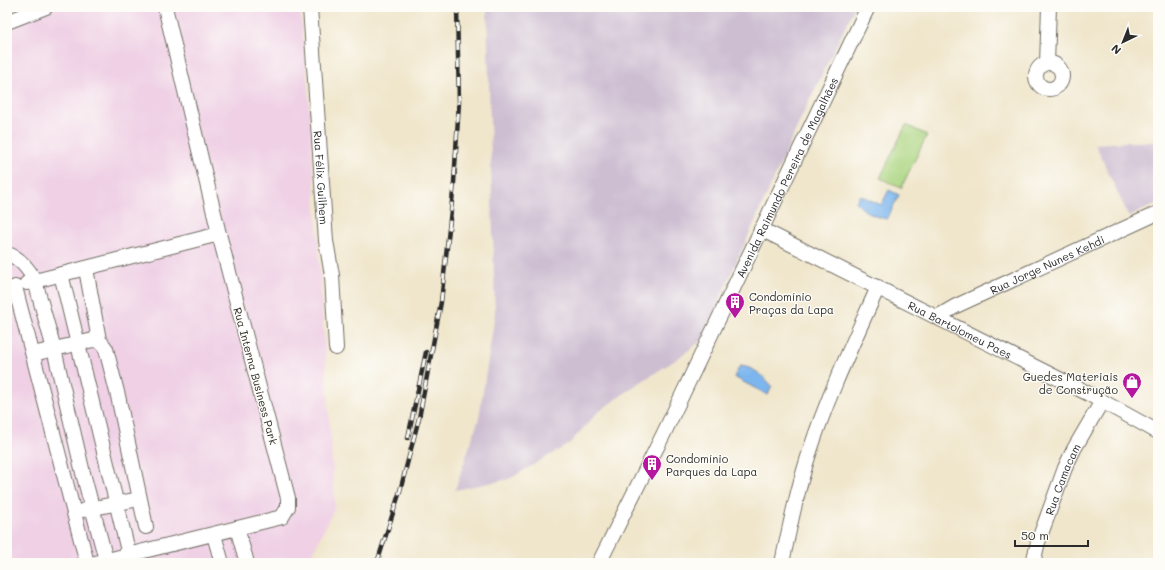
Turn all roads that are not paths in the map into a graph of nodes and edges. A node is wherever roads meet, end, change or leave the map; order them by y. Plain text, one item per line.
1 (46, 7) edge
2 (166, 7) edge
3 (310, 7) edge
4 (868, 7) edge
5 (1049, 7) edge
6 (7, 22) edge
7 (1047, 64) dead end
8 (1158, 213) edge
9 (761, 229) junction
10 (219, 234) junction
11 (7, 254) edge
12 (86, 269) junction
13 (61, 274) junction
14 (35, 281) junction
15 (878, 287) junction
16 (11, 288) edge
17 (937, 317) junction
18 (99, 340) junction
19 (78, 343) junction
20 (336, 348) dead end
21 (54, 349) junction
22 (33, 354) junction
23 (1102, 401) junction
24 (1158, 432) edge
25 (139, 499) junction
26 (116, 504) junction
27 (92, 508) junction
28 (74, 511) junction
29 (146, 527) dead end
30 (238, 528) junction
31 (214, 534) junction
32 (129, 555) junction
33 (101, 562) edge
34 (87, 563) edge
35 (222, 563) edge
36 (247, 563) edge
37 (599, 563) edge
38 (782, 563) edge
39 (1034, 563) edge

1 - 6 street
2 - 10 street, Rua Interna Business Park
3 - 20 street, Rua Félix Guilhem
4 - 9 street, Avenida Raimundo Pereira de Magalhães
5 - 7 street
8 - 17 street, Rua Jorge Nunes Kehdi
9 - 15 street, Rua Bartolomeu Paes
9 - 37 street, Avenida Raimundo Pereira de Magalhães
10 - 12 street
10 - 30 street, Rua Interna Business Park
11 - 14 street
12 - 13 street
12 - 18 street
13 - 14 street
13 - 19 street
14 - 16 street
14 - 21 street
15 - 17 street, Rua Bartolomeu Paes
15 - 38 street
16 - 22 street
17 - 23 street, Rua Bartolomeu Paes
18 - 19 street
18 - 25 street
19 - 21 street
19 - 26 street
21 - 22 street
21 - 27 street
22 - 28 street
23 - 24 street, Rua Bartolomeu Paes
23 - 39 street, Rua Camacam
25 - 26 street
25 - 29 street
26 - 27 street
26 - 32 street
27 - 28 street
27 - 33 street
28 - 34 street
30 - 31 street
30 - 36 street
31 - 32 street
31 - 35 street
32 - 33 street

